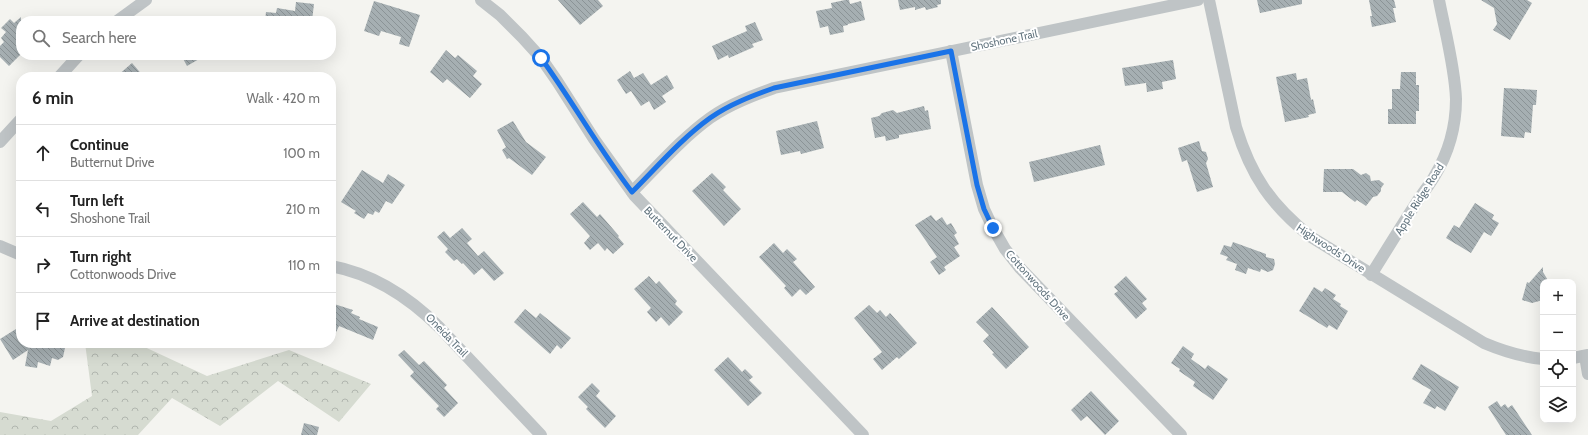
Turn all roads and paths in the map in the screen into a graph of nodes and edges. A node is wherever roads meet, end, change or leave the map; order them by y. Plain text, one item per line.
1 (146, 0) edge
2 (482, 0) edge
3 (1198, 0) edge
4 (1209, 0) edge
5 (1439, 0) edge
6 (124, 16) edge
7 (951, 51) junction
8 (74, 60) edge
9 (64, 72) edge
10 (16, 124) edge
11 (0, 142) edge
12 (632, 192) junction
13 (0, 246) edge
14 (16, 253) edge
15 (336, 267) edge
16 (1371, 274) junction
17 (1587, 355) edge
18 (1576, 357) edge
19 (1540, 359) edge
20 (1588, 374) edge
21 (541, 435) edge
22 (863, 435) edge
23 (1181, 435) edge

1 - 6 street
2 - 12 street, Butternut Drive
3 - 7 street, Shoshone Trail
4 - 16 street, Highwoods Drive
5 - 16 street, Apple Ridge Road
7 - 12 street, Shoshone Trail
7 - 23 street, Cottonwoods Drive
8 - 9 street
10 - 11 street
12 - 22 street, Butternut Drive
13 - 14 street
15 - 21 street, Oneida Trail
16 - 19 street, Highwoods Drive
17 - 18 street
17 - 20 street

